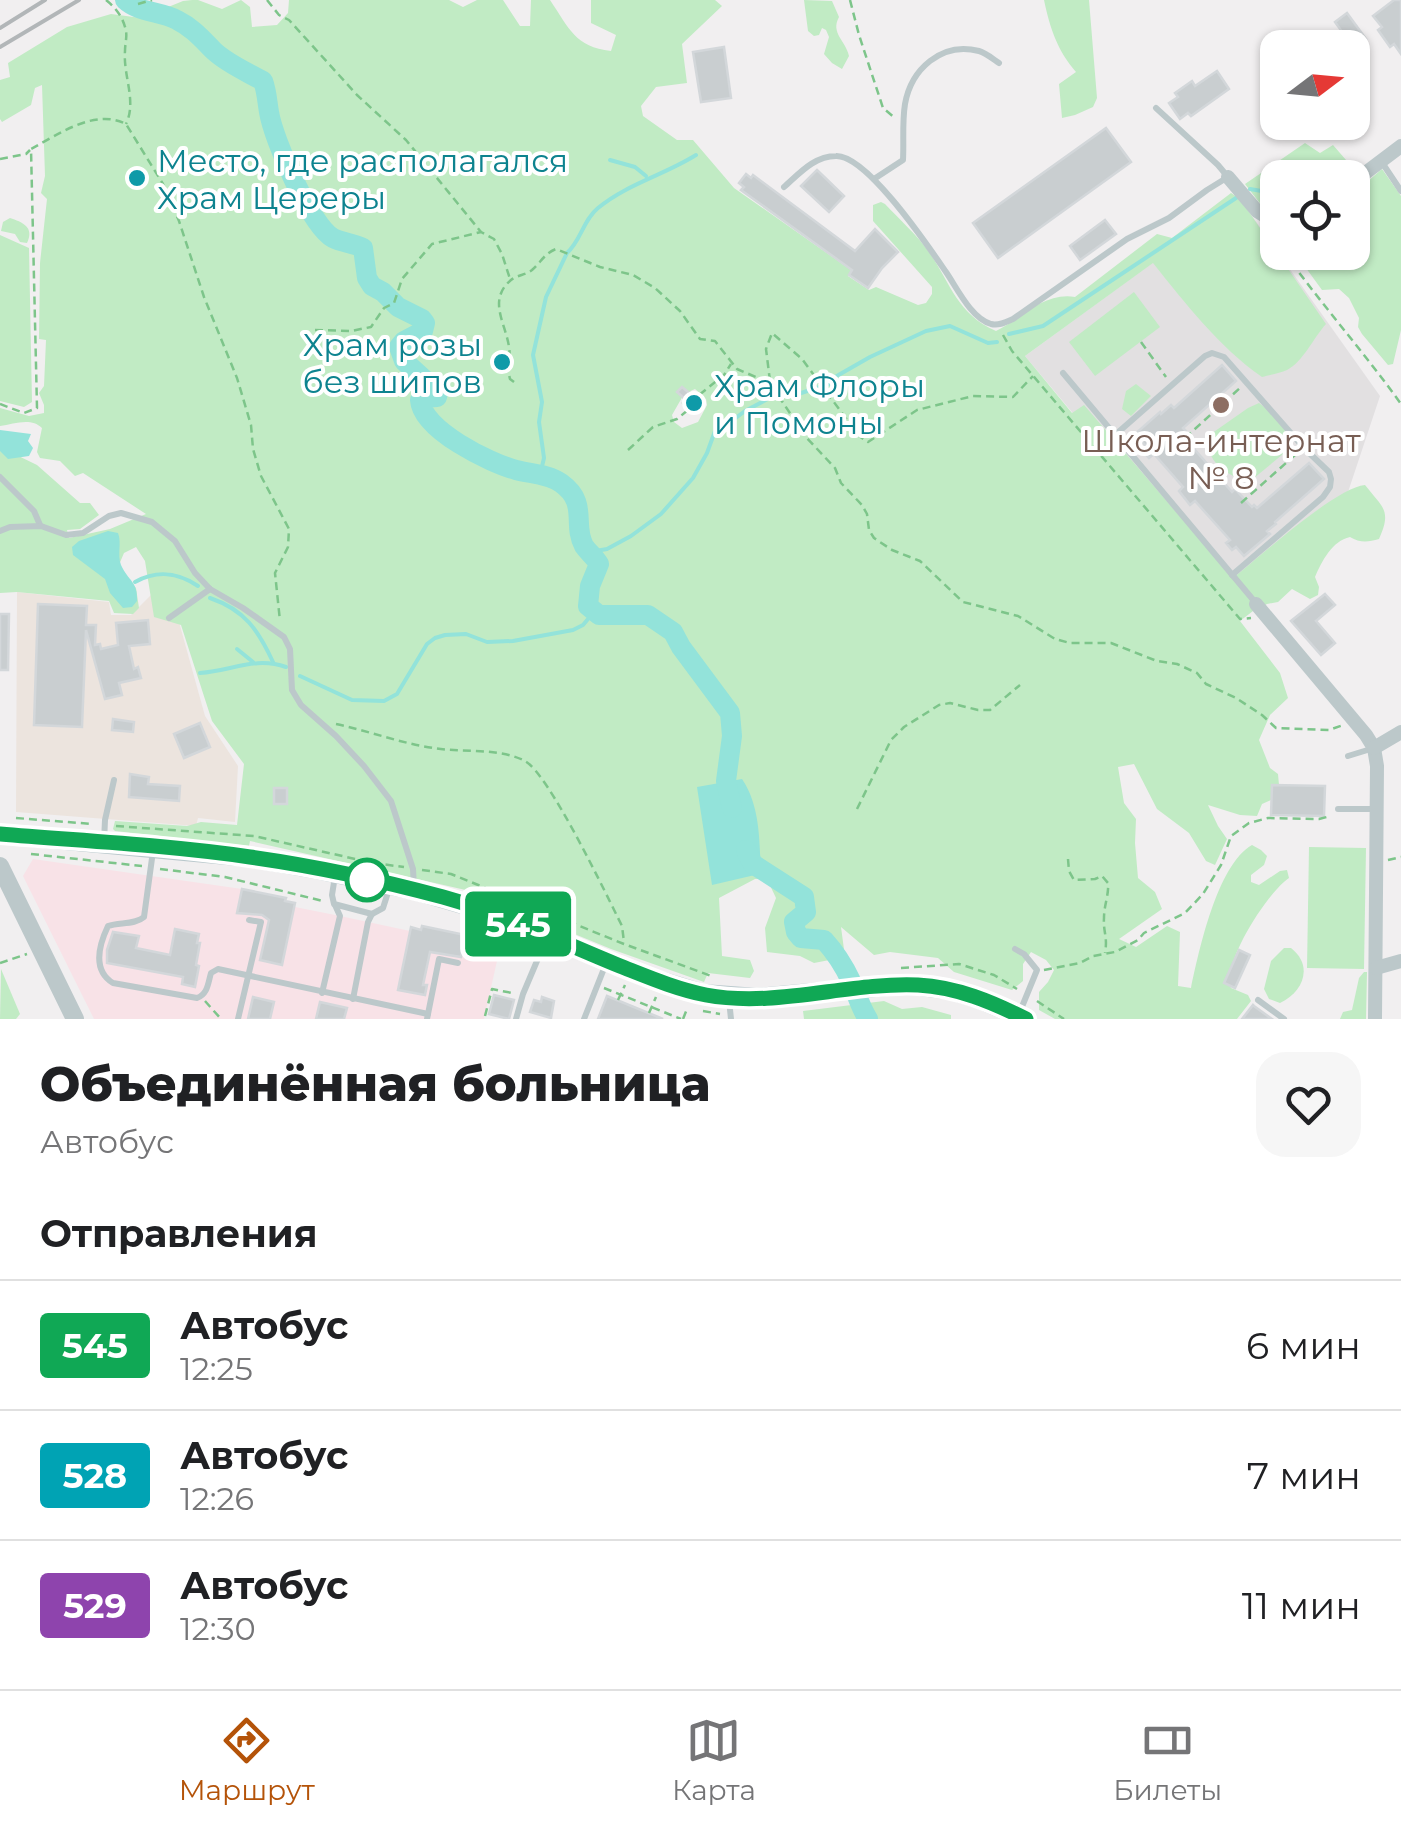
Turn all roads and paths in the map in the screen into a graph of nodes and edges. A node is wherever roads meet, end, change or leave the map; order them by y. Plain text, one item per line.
1 (106, 0) edge
2 (152, 0) edge
3 (267, 0) edge
4 (850, 0) edge
5 (138, 4) dead end
6 (999, 63) dead end
7 (1156, 108) dead end
8 (126, 124) junction
9 (904, 124) junction
10 (1401, 146) edge
11 (31, 149) junction
12 (0, 159) edge
13 (1381, 160) junction
14 (1370, 169) edge
15 (1228, 177) junction
16 (874, 180) junction
17 (784, 186) dead end
18 (1401, 191) edge
19 (1260, 213) edge
20 (480, 232) junction
21 (1297, 270) edge
22 (510, 280) junction
23 (998, 324) junction
24 (314, 330) dead end
25 (1140, 342) dead end
26 (732, 362) junction
27 (1063, 373) dead end
28 (1034, 376) junction
29 (514, 382) dead end
30 (770, 383) junction
31 (1246, 383) junction
32 (1172, 385) junction
33 (0, 404) edge
34 (1401, 404) edge
35 (1115, 435) junction
36 (1185, 438) dead end
37 (1304, 448) junction
38 (628, 450) dead end
39 (0, 477) edge
40 (1241, 503) dead end
41 (40, 526) junction
42 (0, 531) edge
43 (1232, 575) junction
44 (210, 589) junction
45 (1256, 604) joint
46 (1267, 617) junction
47 (168, 618) dead end
48 (284, 637) junction
49 (1020, 684) dead end
50 (317, 719) junction
51 (1354, 721) junction
52 (1401, 732) edge
53 (1374, 748) junction
54 (1348, 756) dead end
55 (114, 780) dead end
56 (1338, 809) joint
57 (1378, 809) junction
58 (857, 810) dead end
59 (0, 834) edge
60 (104, 844) junction
61 (34, 854) dead end
62 (153, 857) junction
63 (1068, 859) dead end
64 (0, 866) edge
65 (336, 873) junction
66 (414, 880) junction
67 (390, 885) junction
68 (334, 904) junction
69 (372, 914) junction
70 (249, 920) dead end
71 (547, 936) junction
72 (624, 944) junction
73 (40, 949) junction
74 (1016, 949) dead end
75 (1104, 954) junction
76 (607, 961) junction
77 (1401, 962) edge
78 (0, 963) edge
79 (458, 963) dead end
80 (1376, 968) junction
81 (1037, 970) junction
82 (248, 977) junction
83 (897, 977) junction
84 (626, 984) dead end
85 (603, 988) dead end
86 (726, 989) junction
87 (322, 993) junction
88 (621, 995) junction
89 (1028, 995) junction
90 (202, 996) junction
91 (523, 996) junction
92 (656, 996) dead end
93 (353, 999) junction
94 (618, 1000) dead end
95 (1258, 1000) dead end
96 (652, 1007) junction
97 (688, 1007) dead end
98 (649, 1013) dead end
99 (485, 1016) dead end
100 (427, 1017) edge
101 (1022, 1017) edge
102 (75, 1019) edge
103 (220, 1019) edge
104 (238, 1019) edge
105 (516, 1019) edge
106 (584, 1019) edge
107 (682, 1019) edge
108 (731, 1019) edge
109 (1064, 1019) edge
110 (1284, 1019) edge
111 (1375, 1019) edge

1 - 8 path
2 - 5 path
3 - 20 path
4 - 9 path
6 - 9 lane
7 - 15 lane
8 - 11 path
8 - 48 path
9 - 16 lane
10 - 13 street
11 - 12 path
11 - 33 path
13 - 14 street
13 - 18 lane
15 - 19 street
15 - 23 lane
16 - 17 lane
16 - 23 lane
20 - 22 path
20 - 24 path
21 - 34 path
22 - 26 path
22 - 29 path
23 - 28 path
25 - 32 path
26 - 30 path
26 - 38 path
27 - 35 lane
28 - 30 path
28 - 46 path
30 - 51 path
31 - 32 lane
31 - 36 path
31 - 37 lane
32 - 35 lane
35 - 43 lane
37 - 40 path
37 - 43 lane
39 - 41 lane
41 - 42 lane
41 - 44 lane
43 - 45 lane
44 - 47 lane
44 - 48 lane
45 - 46 street
46 - 51 street
48 - 50 lane
49 - 58 path
50 - 66 lane
50 - 72 path
51 - 53 street
52 - 53 street
53 - 54 lane
53 - 57 street
55 - 60 lane
56 - 57 lane
56 - 75 path
57 - 80 street
59 - 60 main road
60 - 62 main road
61 - 62 path
62 - 65 main road
62 - 68 path
62 - 90 lane
63 - 75 path
64 - 73 street
65 - 67 main road
65 - 68 lane
66 - 67 main road
66 - 71 main road
66 - 72 path
67 - 69 lane
68 - 69 lane
68 - 87 lane
69 - 93 lane
70 - 82 lane
71 - 76 main road
71 - 91 lane
72 - 86 path
73 - 78 path
73 - 102 street
74 - 81 lane
75 - 81 path
76 - 86 main road
76 - 106 lane
77 - 80 street
79 - 100 lane
80 - 111 street
81 - 89 lane
82 - 87 lane
82 - 90 lane
82 - 104 lane
83 - 86 main road
83 - 89 path
83 - 101 main road
84 - 88 path
85 - 88 path
86 - 108 lane
87 - 93 lane
88 - 94 path
88 - 96 path
89 - 101 lane
89 - 109 path
90 - 103 path
91 - 99 path
91 - 105 lane
92 - 96 path
93 - 100 lane
95 - 110 lane
96 - 98 path
96 - 107 path
97 - 107 path

